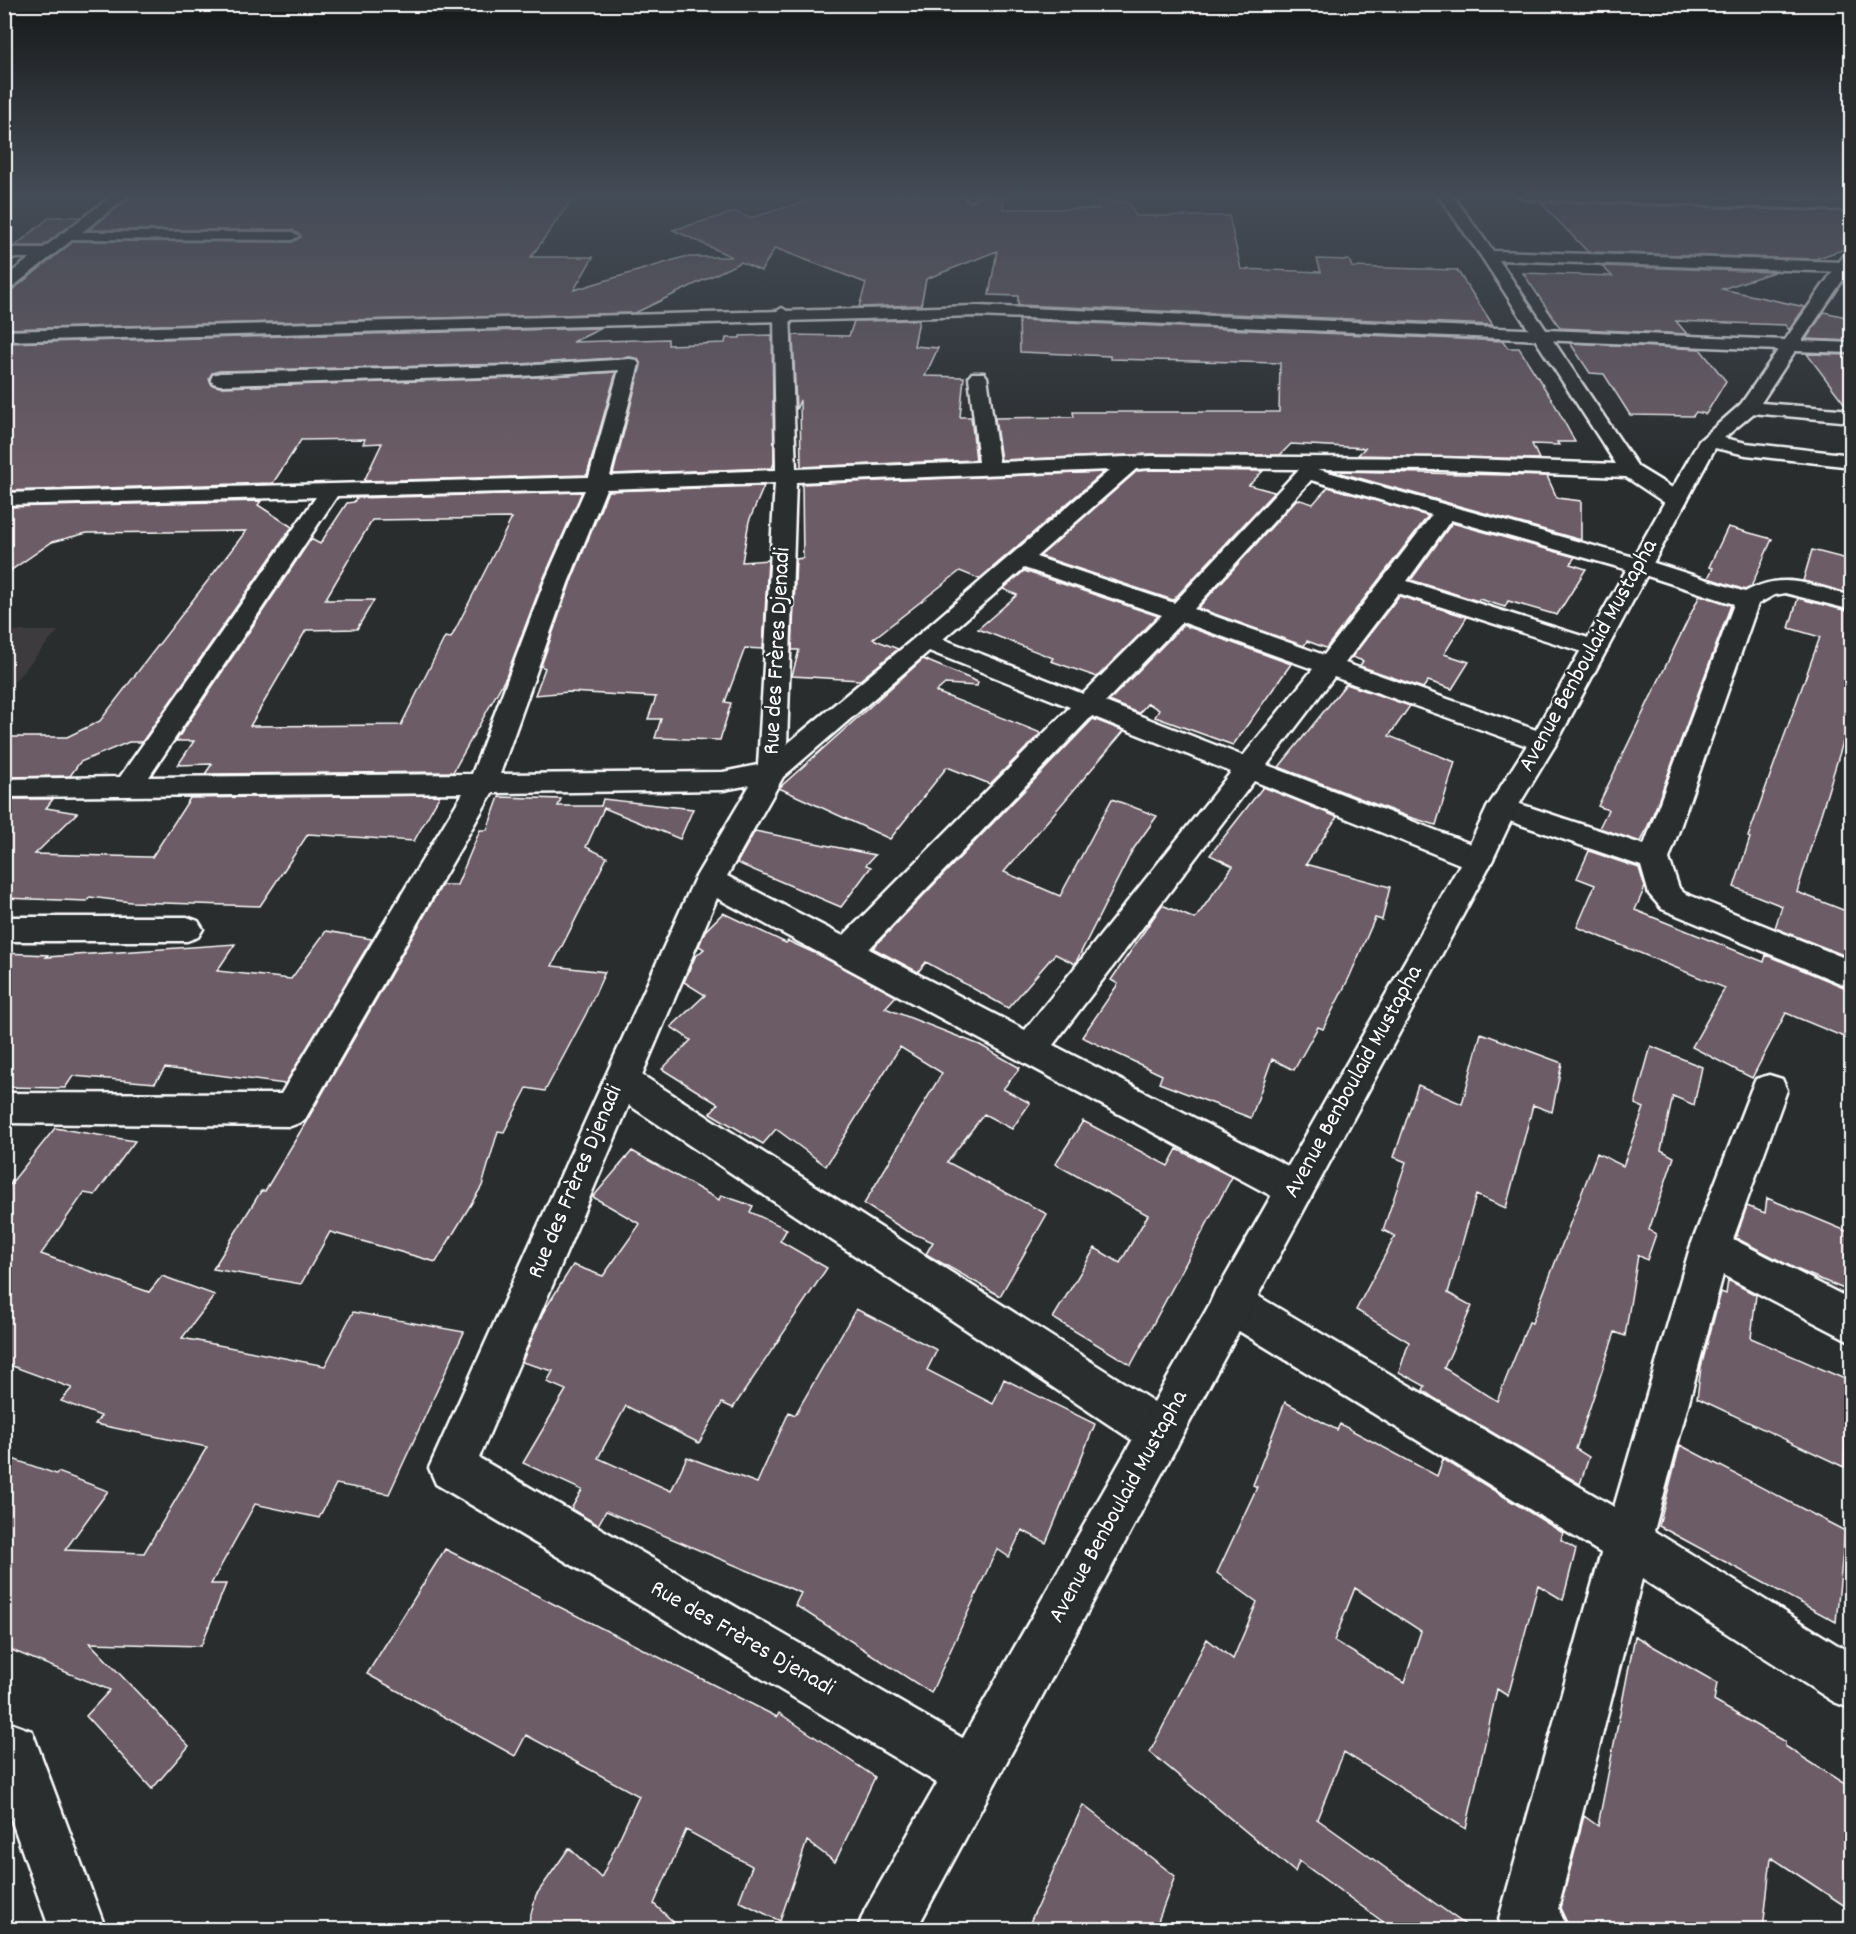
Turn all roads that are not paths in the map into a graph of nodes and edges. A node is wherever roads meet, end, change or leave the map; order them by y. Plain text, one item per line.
1 (1508, 285) edge
2 (1830, 285) edge
3 (782, 313) junction
4 (1541, 334) junction
5 (4, 336) edge
6 (1791, 344) junction
7 (1851, 348) edge
8 (978, 377) dead end
9 (220, 379) dead end
10 (1763, 384) junction
11 (1851, 400) edge
12 (1748, 408) junction
13 (1851, 416) edge
14 (1709, 441) junction
15 (1851, 450) edge
16 (1851, 461) edge
17 (1130, 463) junction
18 (1298, 468) junction
19 (990, 469) junction
20 (1631, 471) junction
21 (786, 477) junction
22 (598, 483) junction
23 (331, 490) junction
24 (4, 499) edge
25 (1677, 500) junction
26 (1446, 511) junction
27 (1020, 559) junction
28 (1640, 566) junction
29 (1393, 584) junction
30 (1747, 600) junction
31 (1851, 603) edge
32 (1178, 612) junction
33 (926, 641) junction
34 (1595, 648) junction
35 (1329, 665) junction
36 (1087, 704) junction
37 (1542, 742) junction
38 (1249, 768) junction
39 (772, 771) junction
40 (482, 785) junction
41 (128, 787) junction
42 (4, 788) edge
43 (1502, 808) junction
44 (1478, 859) junction
45 (1654, 859) junction
46 (709, 880) junction
47 (4, 929) edge
48 (187, 929) dead end
49 (846, 952) junction
50 (1851, 975) edge
51 (1030, 1049) junction
52 (620, 1080) junction
53 (1769, 1090) dead end
54 (4, 1108) edge
55 (1295, 1189) junction
56 (1710, 1248) junction
57 (1231, 1303) junction
58 (1851, 1322) edge
59 (1160, 1432) junction
60 (1628, 1542) junction
61 (1851, 1684) edge
62 (13, 1750) dead end
63 (971, 1773) junction
64 (1530, 1926) edge
65 (78, 1929) edge
66 (885, 1929) edge

1 - 4 street
2 - 6 street, Avenue Benboulaid Mustapha
3 - 4 street
3 - 5 street
3 - 21 street, Rue des Frères Djenadi
4 - 6 street
4 - 20 street
6 - 7 street
6 - 10 street, Avenue Benboulaid Mustapha
8 - 19 street
9 - 22 street
10 - 11 street
10 - 12 street, Avenue Benboulaid Mustapha
12 - 13 street
12 - 14 street, Avenue Benboulaid Mustapha
14 - 15 street
14 - 16 street
14 - 25 street, Avenue Benboulaid Mustapha
17 - 18 street
17 - 19 street
17 - 27 street
18 - 20 street
18 - 26 street
18 - 32 street
19 - 21 street
20 - 25 street
21 - 22 street
21 - 39 street, Rue des Frères Djenadi
22 - 23 street
22 - 40 street
23 - 24 street
23 - 41 street
25 - 28 street, Avenue Benboulaid Mustapha
26 - 28 street
26 - 29 street
27 - 32 street
27 - 33 street
28 - 30 street
28 - 34 street, Avenue Benboulaid Mustapha
29 - 34 street
29 - 35 street
30 - 31 street
30 - 45 street
32 - 35 street
32 - 36 street
33 - 36 street
33 - 39 street
34 - 37 street, Avenue Benboulaid Mustapha
35 - 37 street
35 - 38 street
36 - 38 street
36 - 49 street
37 - 43 street, Avenue Benboulaid Mustapha
38 - 44 street
38 - 51 street
39 - 40 street
39 - 46 street, Rue des Frères Djenadi
40 - 41 street
40 - 54 street
41 - 42 street
43 - 44 street, Avenue Benboulaid Mustapha
43 - 45 street
44 - 55 street, Avenue Benboulaid Mustapha
45 - 50 street
46 - 49 street
46 - 52 street, Rue des Frères Djenadi
47 - 48 street
49 - 51 street
51 - 55 street
52 - 59 street
52 - 63 street, Rue des Frères Djenadi
53 - 56 street
55 - 57 street, Avenue Benboulaid Mustapha
56 - 58 street
56 - 60 street
57 - 59 street, Avenue Benboulaid Mustapha
57 - 60 street
59 - 63 street, Avenue Benboulaid Mustapha
60 - 61 street
60 - 64 street
62 - 65 street
63 - 66 street, Avenue Benboulaid Mustapha

